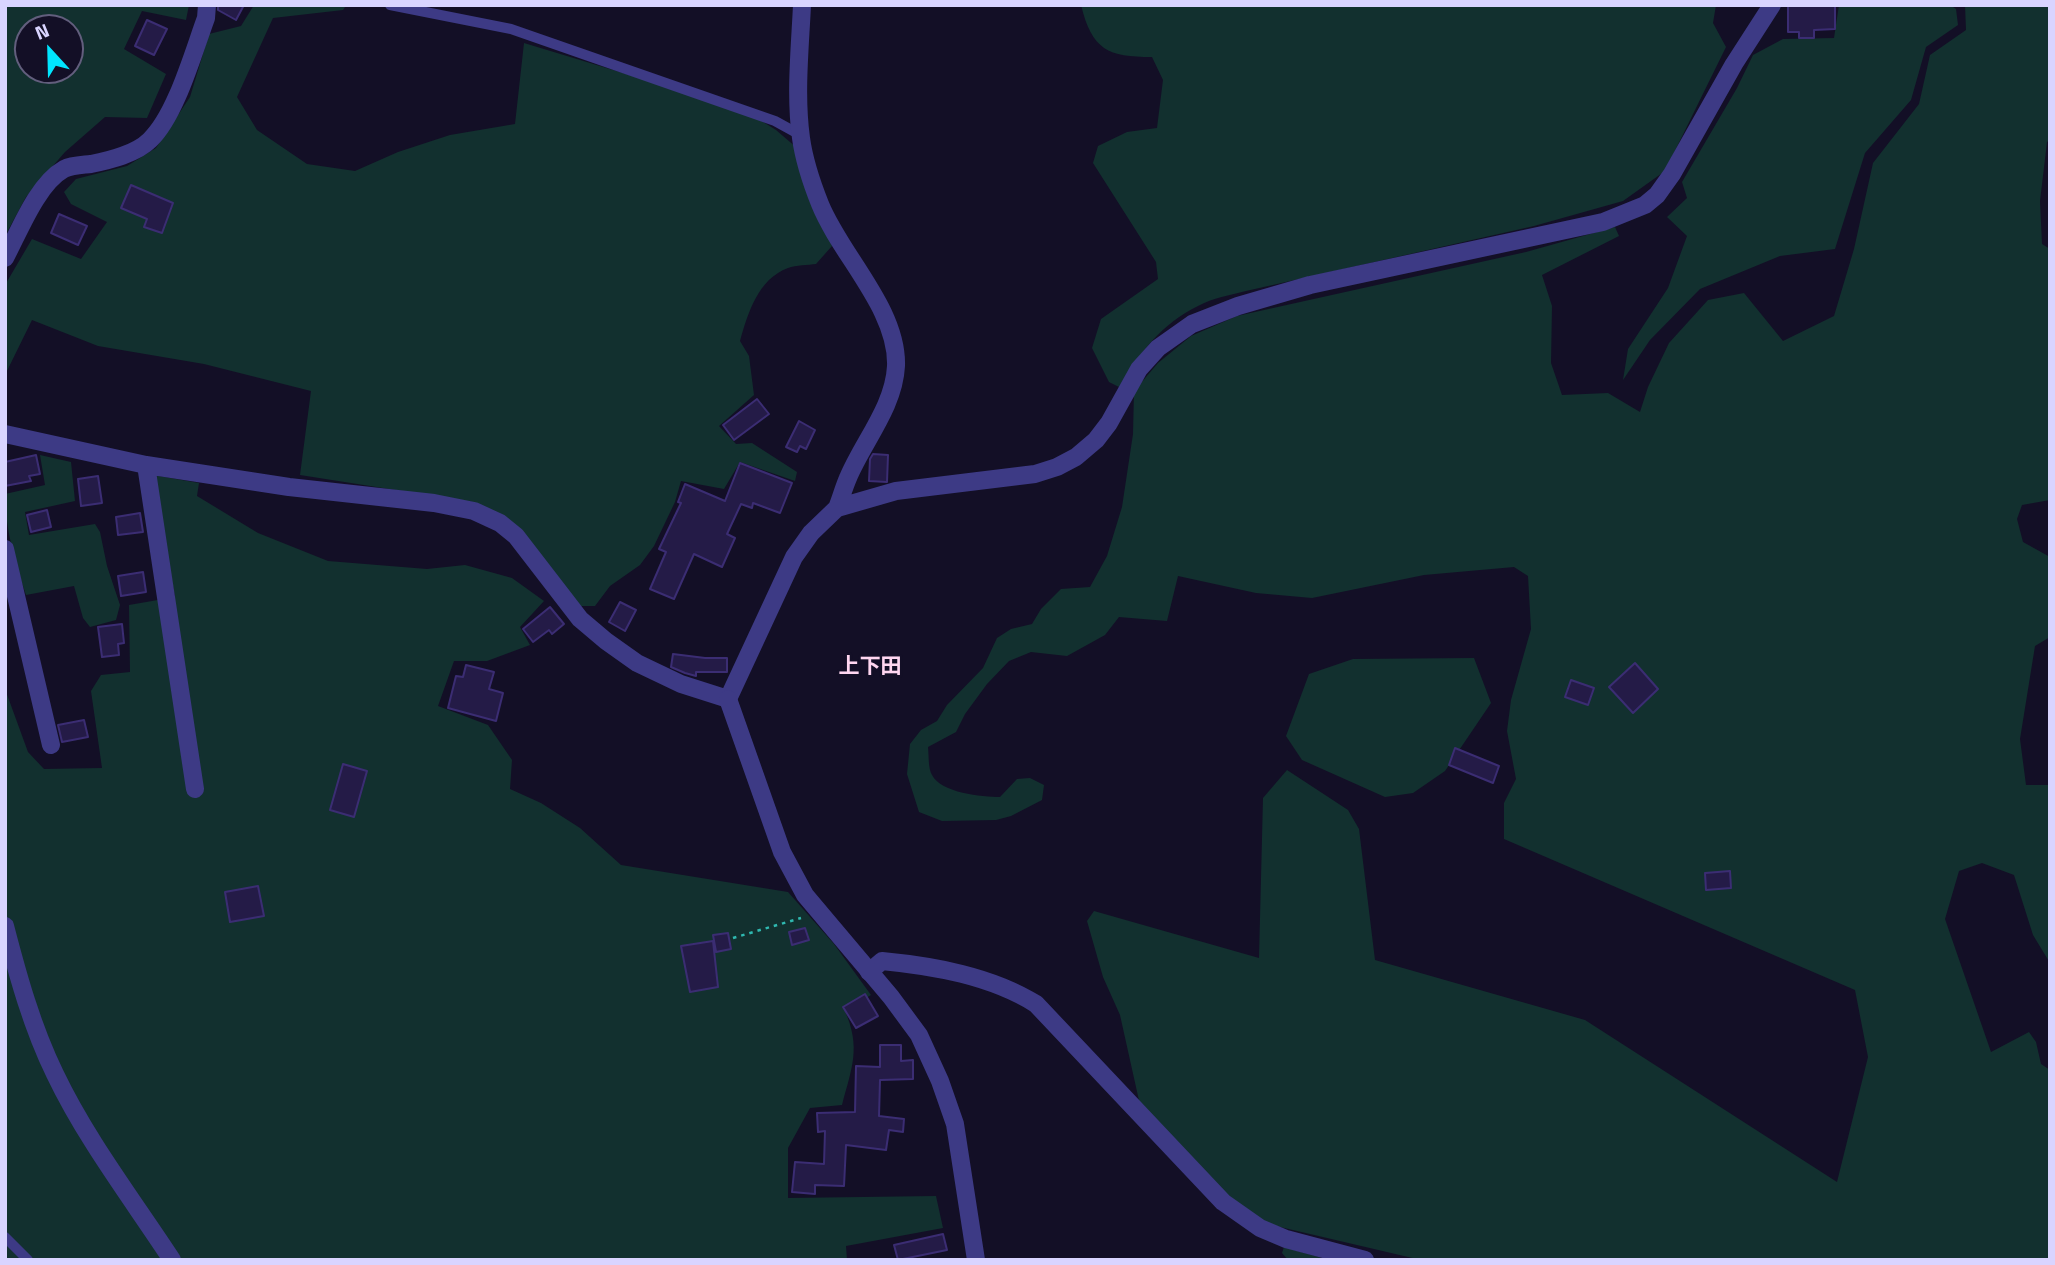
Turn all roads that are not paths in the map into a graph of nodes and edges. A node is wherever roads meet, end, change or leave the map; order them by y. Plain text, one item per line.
1 (207, 5) edge
2 (390, 5) edge
3 (802, 5) edge
4 (1772, 5) edge
5 (801, 138) junction
6 (5, 258) edge
7 (5, 435) edge
8 (146, 465) junction
9 (837, 508) junction
10 (5, 548) edge
11 (728, 699) junction
12 (51, 745) dead end
13 (195, 789) dead end
14 (5, 926) edge
15 (9, 954) edge
16 (869, 972) junction
17 (5, 1237) edge
18 (28, 1260) edge
19 (172, 1260) edge
20 (976, 1260) edge
21 (1365, 1260) edge

1 - 6 street
2 - 5 lane
3 - 5 street
4 - 9 street
5 - 9 street
7 - 8 street
8 - 11 street
8 - 13 street
9 - 11 street
10 - 12 street
11 - 16 street
14 - 15 street
15 - 19 street
16 - 20 street
16 - 21 street
17 - 18 lane

